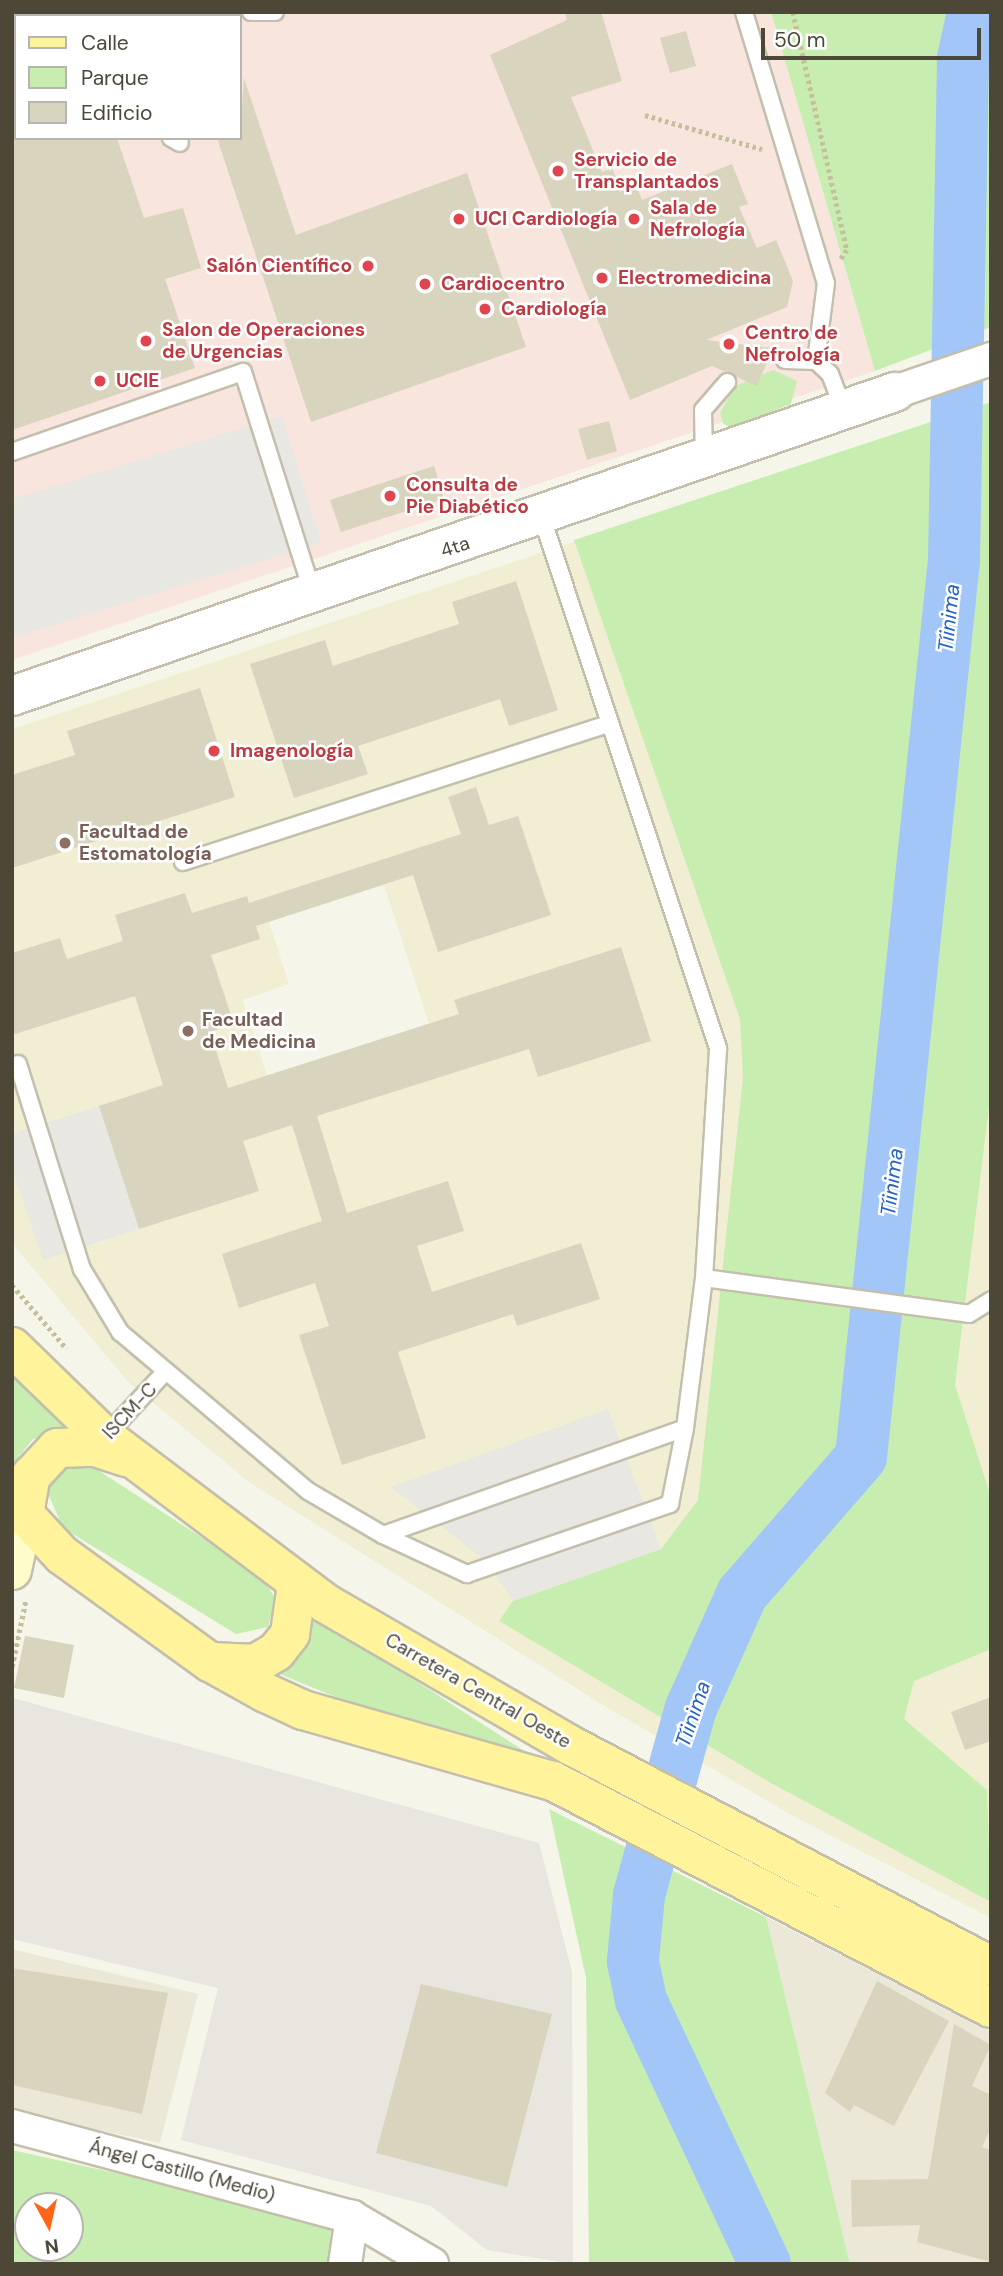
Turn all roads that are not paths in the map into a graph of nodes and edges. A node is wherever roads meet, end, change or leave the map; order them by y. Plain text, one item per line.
1 (251, 12) edge
2 (275, 12) edge
3 (744, 12) edge
4 (991, 359) edge
5 (785, 360) dead end
6 (816, 361) junction
7 (727, 382) dead end
8 (895, 392) joint
9 (844, 411) junction
10 (12, 452) edge
11 (705, 460) junction
12 (542, 517) junction
13 (313, 594) junction
14 (12, 696) edge
15 (610, 723) junction
16 (183, 862) dead end
17 (18, 1064) dead end
18 (704, 1278) junction
19 (991, 1300) edge
20 (12, 1347) edge
21 (164, 1373) junction
22 (685, 1428) junction
23 (112, 1448) junction
24 (18, 1507) edge
25 (383, 1535) junction
26 (12, 1570) edge
27 (297, 1585) junction
28 (210, 1662) junction
29 (991, 1965) edge
30 (991, 2008) edge
31 (12, 2126) edge
32 (352, 2217) junction
33 (345, 2264) edge
34 (432, 2264) edge

1 - 2 lane
3 - 6 lane
4 - 8 street
5 - 6 lane
6 - 9 lane
7 - 11 lane
8 - 9 street, 4ta
9 - 11 street, 4ta
10 - 13 lane
11 - 12 street, 4ta
12 - 13 street, 4ta
12 - 15 lane
13 - 14 street, 4ta
15 - 16 lane
15 - 18 lane
17 - 21 lane
18 - 19 lane
18 - 22 lane
20 - 23 main road, Carretera Central Oeste
21 - 23 lane, ISCM-C
21 - 25 lane
22 - 25 lane
22 - 25 lane
23 - 24 main road
23 - 27 main road, Carretera Central Oeste
24 - 26 main road
24 - 28 main road
27 - 28 main road
27 - 29 main road, Carretera Central Oeste
28 - 30 main road
31 - 32 street, Ángel Castillo (Medio)
32 - 33 street
32 - 34 street, Ángel Castillo (Medio)

